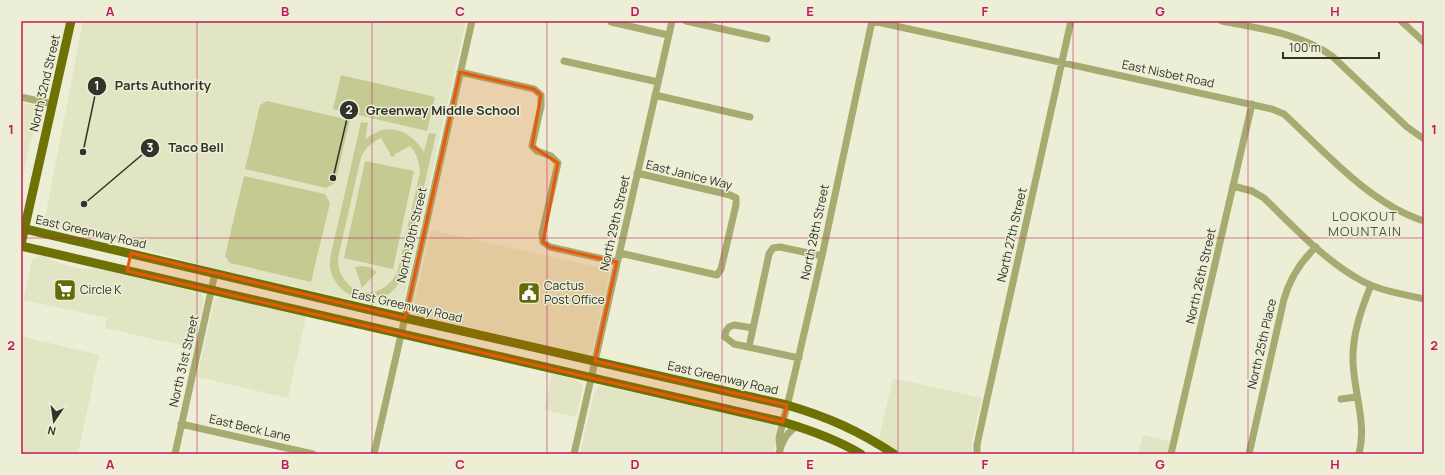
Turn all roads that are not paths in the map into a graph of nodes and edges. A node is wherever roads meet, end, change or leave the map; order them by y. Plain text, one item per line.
1 (71, 21) edge
2 (472, 21) edge
3 (672, 21) edge
4 (686, 21) edge
5 (872, 21) edge
6 (1071, 21) edge
7 (1222, 21) edge
8 (1401, 21) edge
9 (611, 22) edge
10 (668, 35) junction
11 (767, 39) dead end
12 (1424, 42) edge
13 (564, 61) dead end
14 (1062, 63) junction
15 (460, 72) junction
16 (658, 82) junction
17 (655, 95) junction
18 (21, 97) edge
19 (52, 104) junction
20 (1252, 104) junction
21 (750, 117) dead end
22 (1424, 139) edge
23 (638, 173) junction
24 (1233, 186) junction
25 (1424, 221) edge
26 (23, 229) edge
27 (21, 245) edge
28 (1316, 247) junction
29 (130, 253) junction
30 (620, 253) junction
31 (822, 256) junction
32 (618, 262) junction
33 (127, 270) junction
34 (215, 273) junction
35 (1371, 285) junction
36 (211, 290) junction
37 (1424, 299) edge
38 (404, 318) junction
39 (753, 328) junction
40 (401, 334) junction
41 (749, 347) junction
42 (799, 358) junction
43 (595, 361) junction
44 (592, 378) junction
45 (718, 389) junction
46 (1357, 397) junction
47 (1341, 400) dead end
48 (712, 405) junction
49 (788, 405) junction
50 (783, 422) junction
51 (181, 424) junction
52 (798, 426) junction
53 (881, 450) edge
54 (779, 451) edge
55 (175, 454) edge
56 (313, 454) edge
57 (374, 454) edge
58 (574, 454) edge
59 (861, 454) edge
60 (894, 454) edge
61 (977, 454) edge
62 (1171, 454) edge
63 (1249, 454) edge
64 (1359, 454) edge

1 - 19 main road, North 32nd Street
2 - 15 street, North 30th Street
3 - 10 street, North 29th Street
4 - 11 street
5 - 14 street, East Nisbet Road
5 - 31 street, North 28th Street
6 - 14 street, North 27th Street
7 - 22 street
8 - 12 street
9 - 10 street
10 - 16 street, North 29th Street
13 - 16 street
14 - 20 street, East Nisbet Road
14 - 61 street, North 27th Street
15 - 32 street
15 - 38 street, North 30th Street
16 - 17 street, North 29th Street
17 - 21 street
17 - 23 street, North 29th Street
18 - 19 street
19 - 26 main road, North 32nd Street
20 - 24 street, North 26th Street
20 - 25 street, East Nisbet Road
23 - 30 street, North 29th Street
23 - 30 street, East Janice Way
24 - 28 street
24 - 62 street, North 26th Street
26 - 27 main road, North 32nd Street
26 - 29 main road, East Greenway Road
27 - 33 main road
28 - 35 street
28 - 63 street, North 25th Place
29 - 33 main road
29 - 34 main road, East Greenway Road
30 - 32 street, North 29th Street
31 - 39 street
31 - 42 street, North 28th Street
32 - 43 street, North 29th Street
33 - 36 main road
34 - 36 street, North 31st Street
34 - 38 main road, East Greenway Road
35 - 37 street
35 - 46 street
36 - 40 main road
36 - 51 street, North 31st Street
38 - 40 street, North 30th Street
38 - 43 main road, East Greenway Road
39 - 41 street
39 - 41 street
40 - 44 main road
40 - 57 street, North 30th Street
41 - 42 street
42 - 49 street, North 28th Street
43 - 44 street, North 29th Street
43 - 45 main road, East Greenway Road
44 - 48 main road
44 - 58 street, North 29th Street
45 - 48 main road
45 - 49 main road, East Greenway Road
46 - 47 street
46 - 64 street
48 - 50 main road
49 - 50 street, North 28th Street
49 - 53 main road, East Greenway Road
50 - 52 main road
50 - 54 street, North 28th Street
51 - 55 street, North 31st Street
51 - 56 street, East Beck Lane
52 - 54 street, North 28th Street
52 - 59 main road
53 - 60 main road, East Greenway Road

